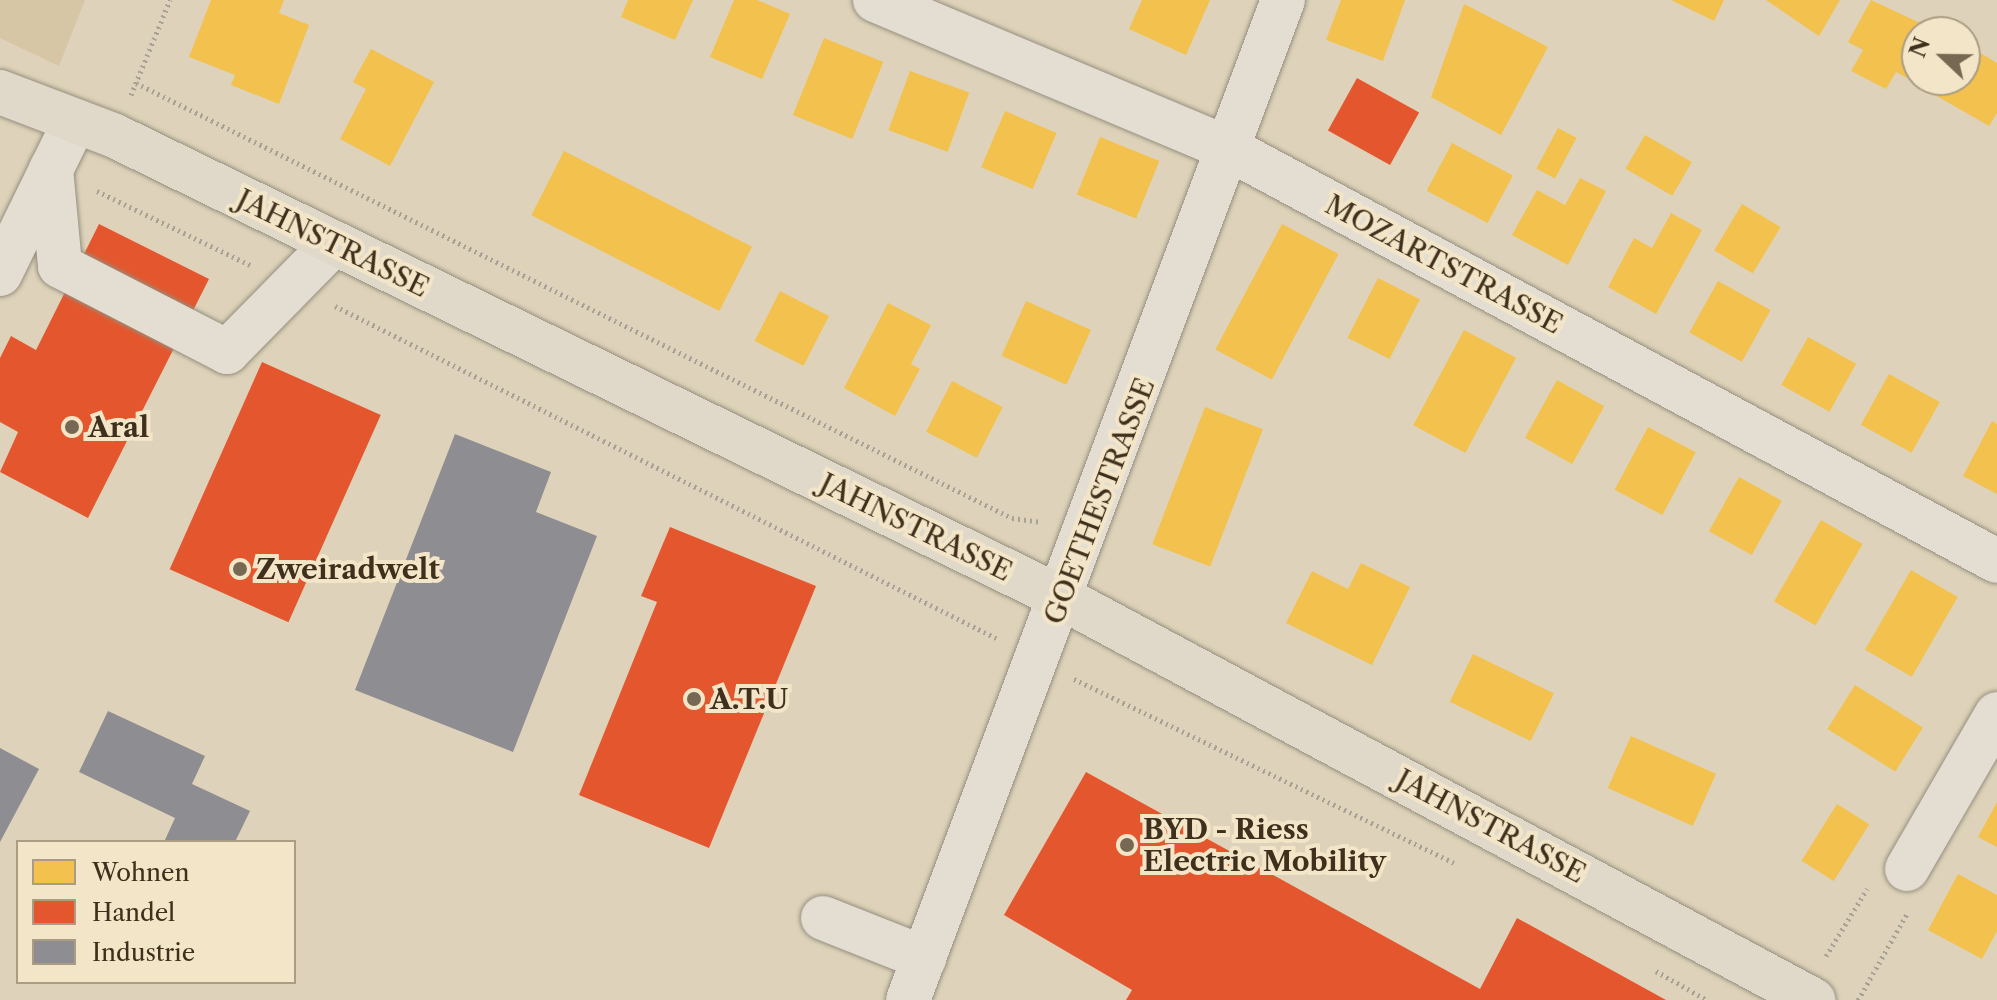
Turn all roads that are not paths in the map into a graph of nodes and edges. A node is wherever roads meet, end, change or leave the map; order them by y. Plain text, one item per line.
1 (875, 0) edge
2 (1283, 0) edge
3 (0, 92) edge
4 (95, 129) junction
5 (1231, 150) junction
6 (51, 169) junction
7 (334, 243) junction
8 (0, 274) edge
9 (1997, 561) edge
10 (1064, 599) junction
11 (1997, 714) edge
12 (1907, 869) road end
13 (823, 918) dead end
14 (924, 958) junction
15 (1808, 997) edge
16 (908, 1000) edge

1 - 5 street, MOZARTSTRASSE
2 - 5 street, GOETHESTRASSE
3 - 4 main road, JAHNSTRASSE
4 - 6 street
4 - 7 main road, JAHNSTRASSE
5 - 9 street, MOZARTSTRASSE
5 - 10 street, GOETHESTRASSE
6 - 7 street
6 - 8 street
7 - 10 main road, JAHNSTRASSE
10 - 14 street, GOETHESTRASSE
10 - 15 main road, JAHNSTRASSE
11 - 12 street
13 - 14 street
14 - 16 street, GOETHESTRASSE

